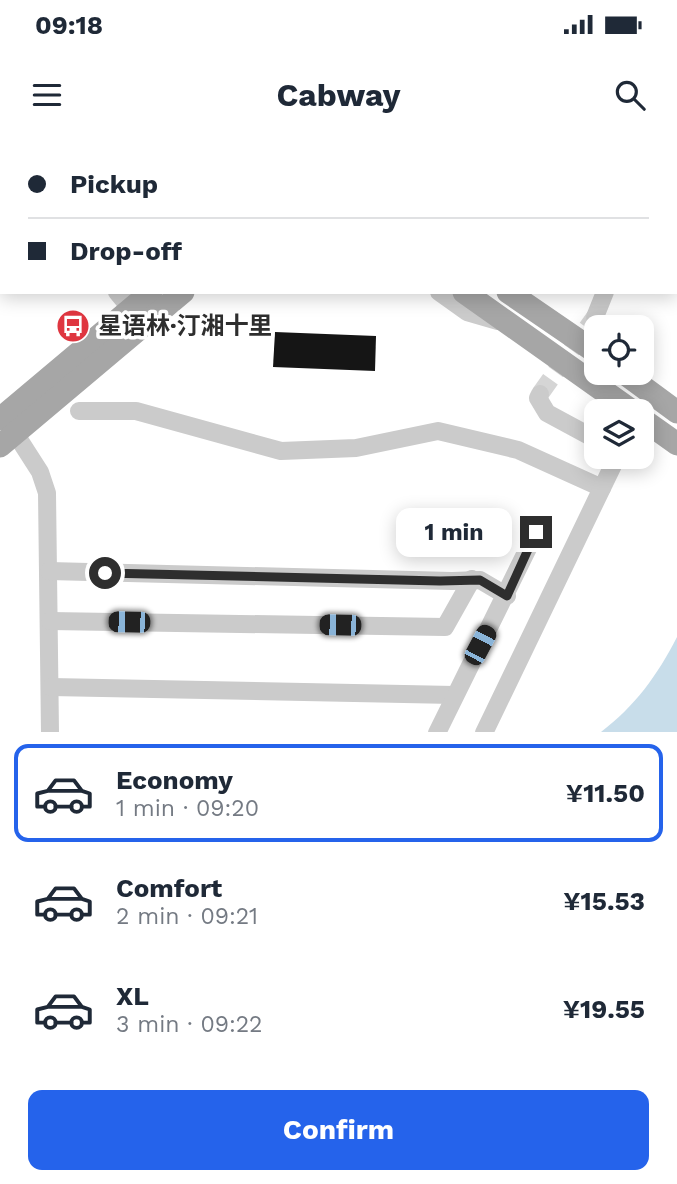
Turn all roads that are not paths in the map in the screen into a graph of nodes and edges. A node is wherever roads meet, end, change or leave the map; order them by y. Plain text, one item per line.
1 (144, 294) edge
2 (180, 294) edge
3 (442, 294) edge
4 (467, 294) edge
5 (511, 294) edge
6 (604, 294) edge
7 (124, 300) edge
8 (596, 315) tunnel mouth
9 (511, 324) junction
10 (584, 345) edge
11 (640, 385) edge
12 (540, 394) dead end
13 (615, 399) edge
14 (79, 411) dead end
15 (677, 412) edge
16 (654, 428) edge
17 (5, 433) edge
18 (584, 433) edge
19 (677, 444) edge
20 (611, 469) edge
21 (602, 488) junction
22 (536, 532) dead end
23 (50, 571) junction
24 (472, 579) junction
25 (507, 596) junction
26 (50, 621) junction
27 (51, 687) junction
28 (454, 695) junction
29 (50, 732) edge
30 (437, 732) edge
31 (484, 732) edge

1 - 7 main road
2 - 17 main road
3 - 9 street
4 - 9 main road
5 - 10 main road
6 - 8 street
7 - 17 main road
9 - 13 main road
11 - 15 main road
12 - 18 street
14 - 21 street
16 - 19 main road
17 - 23 street
20 - 21 street
21 - 31 street
22 - 25 street
23 - 24 street
23 - 26 street
24 - 25 street
24 - 26 street
25 - 28 street
26 - 27 street
27 - 28 street
27 - 29 street
28 - 30 street

